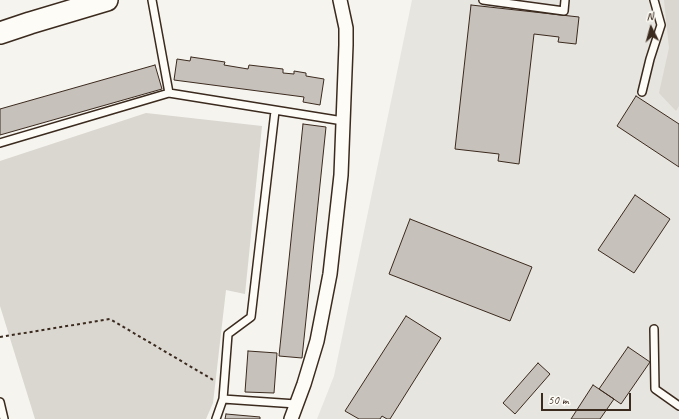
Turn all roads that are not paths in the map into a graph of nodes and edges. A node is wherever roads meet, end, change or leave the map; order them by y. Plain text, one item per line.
1 (107, 0) edge
2 (152, 0) edge
3 (340, 0) edge
4 (483, 0) edge
5 (565, 0) edge
6 (654, 0) edge
7 (0, 33) edge
8 (642, 92) dead end
9 (169, 93) junction
10 (275, 111) junction
11 (343, 121) junction
12 (0, 143) edge
13 (654, 329) dead end
14 (223, 399) junction
15 (0, 402) edge
16 (296, 404) junction
17 (679, 406) edge
18 (4, 419) edge
19 (216, 419) edge
20 (291, 419) edge

1 - 7 main road
2 - 9 lane
3 - 11 street
4 - 5 lane
6 - 8 lane
9 - 10 lane
9 - 12 lane
10 - 11 lane
10 - 14 lane
11 - 16 street
13 - 17 lane
14 - 16 lane
14 - 19 lane
15 - 18 lane
16 - 20 street

